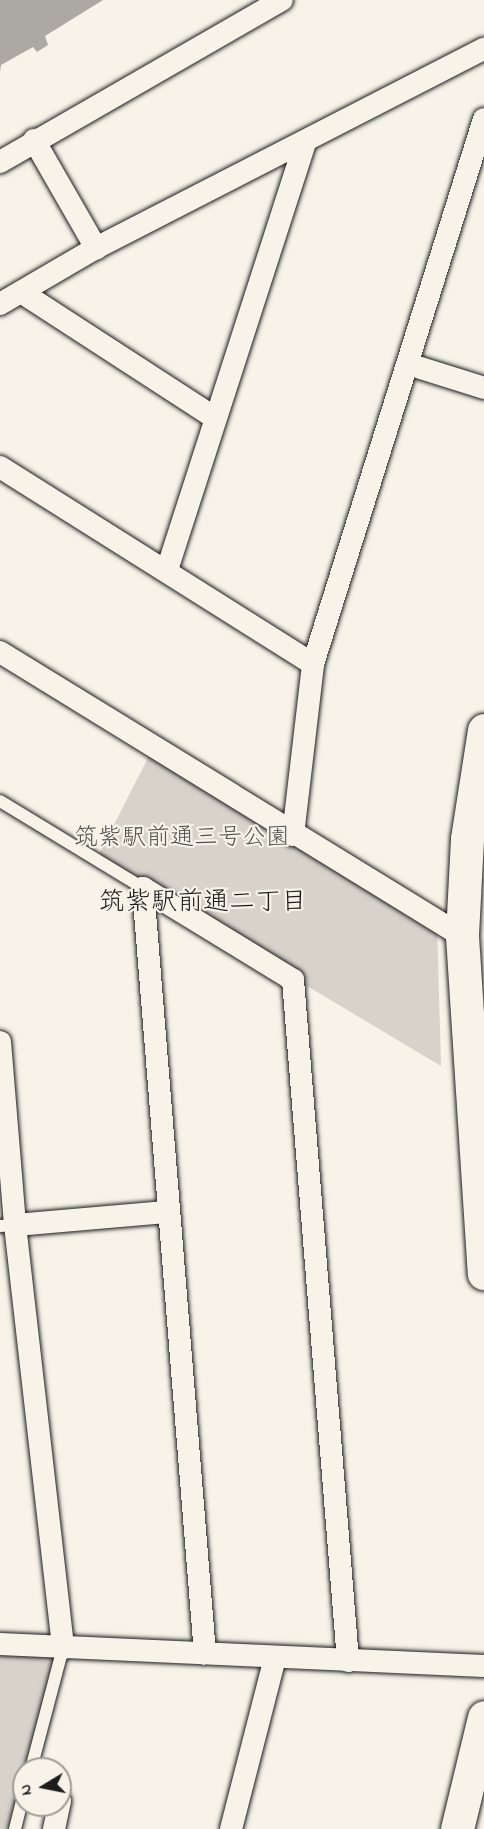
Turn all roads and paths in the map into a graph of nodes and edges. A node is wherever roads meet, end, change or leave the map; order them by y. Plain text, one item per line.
1 (282, 0) edge
2 (484, 49) edge
3 (484, 119) edge
4 (34, 140) junction
5 (305, 143) junction
6 (0, 162) edge
7 (96, 249) junction
8 (21, 292) junction
9 (0, 304) edge
10 (408, 364) junction
11 (484, 388) edge
12 (215, 418) junction
13 (0, 467) edge
14 (167, 570) junction
15 (0, 652) edge
16 (313, 664) junction
17 (484, 730) edge
18 (0, 801) edge
19 (293, 835) junction
20 (143, 888) junction
21 (462, 936) junction
22 (0, 1042) edge
23 (166, 1212) junction
24 (8, 1226) edge
25 (484, 1273) edge
26 (0, 1644) edge
27 (63, 1648) junction
28 (205, 1653) junction
29 (274, 1658) junction
30 (348, 1661) junction
31 (484, 1666) edge
32 (484, 1717) edge
33 (34, 1757) edge
34 (231, 1829) edge
35 (457, 1829) edge

1 - 4 street
2 - 5 street
3 - 10 street
4 - 6 street
4 - 7 street
5 - 7 street
5 - 12 street
7 - 8 street
8 - 9 street
8 - 12 street
10 - 11 street
10 - 16 street
12 - 14 street
13 - 14 street
14 - 16 street
15 - 19 street
16 - 19 street
17 - 21 street
18 - 20 lane
19 - 21 street
20 - 23 street
20 - 30 street
21 - 25 street
22 - 24 street
23 - 24 street
23 - 28 street
24 - 27 street
26 - 27 street
27 - 28 street
27 - 33 lane
28 - 29 street
29 - 30 street
29 - 34 street
30 - 31 street
32 - 35 street

